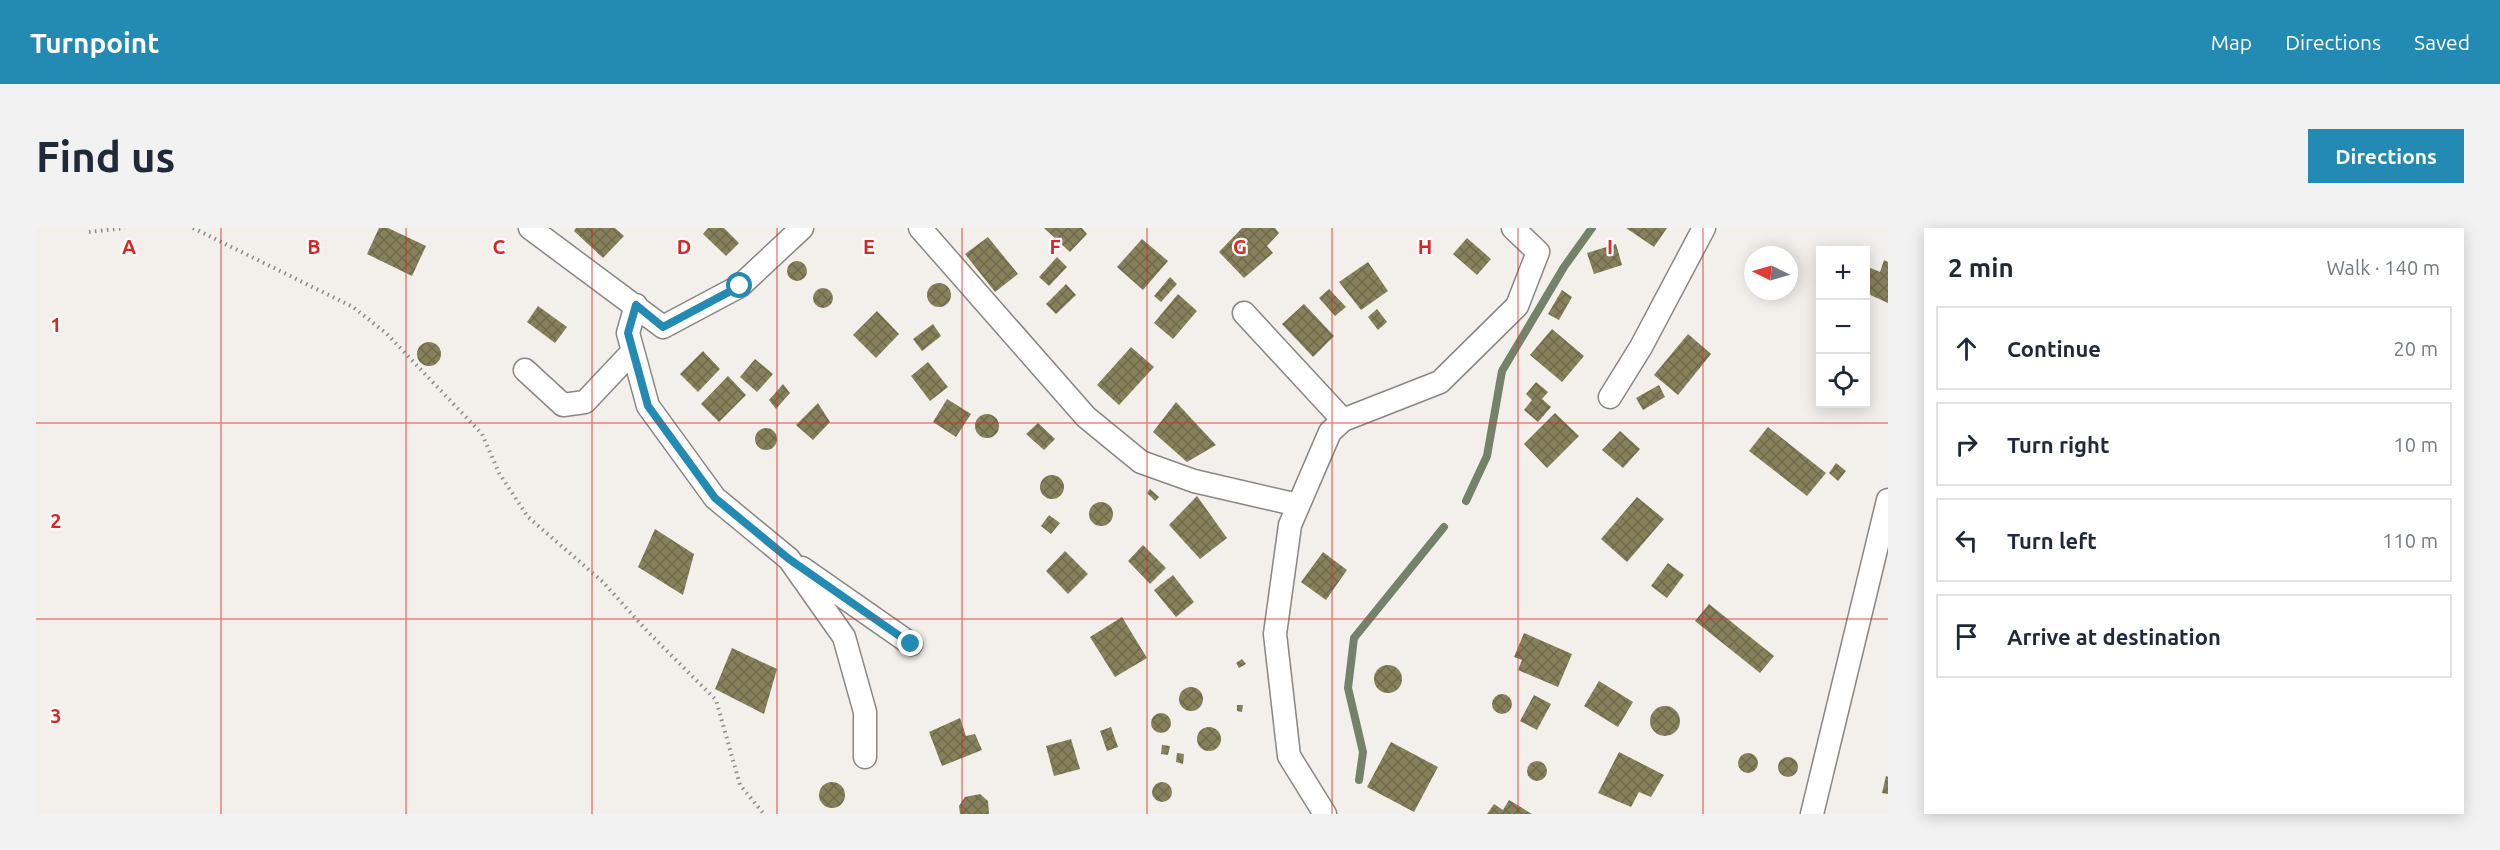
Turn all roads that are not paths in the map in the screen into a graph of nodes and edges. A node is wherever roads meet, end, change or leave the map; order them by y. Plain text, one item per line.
1 (530, 228) edge
2 (802, 228) edge
3 (920, 228) edge
4 (1513, 228) edge
5 (1704, 228) edge
6 (636, 305) junction
7 (1244, 314) dead end
8 (633, 351) junction
9 (525, 370) dead end
10 (1610, 397) dead end
11 (1343, 420) junction
12 (1888, 500) edge
13 (1298, 505) junction
14 (789, 559) junction
15 (911, 644) dead end
16 (865, 758) dead end
17 (1324, 814) edge
18 (1812, 814) edge

1 - 6 street
2 - 6 street
3 - 13 street
4 - 11 street
5 - 10 street
6 - 8 street
7 - 11 street
8 - 9 street
8 - 14 street
11 - 13 street
12 - 18 street
13 - 17 street
14 - 15 street
14 - 16 street

